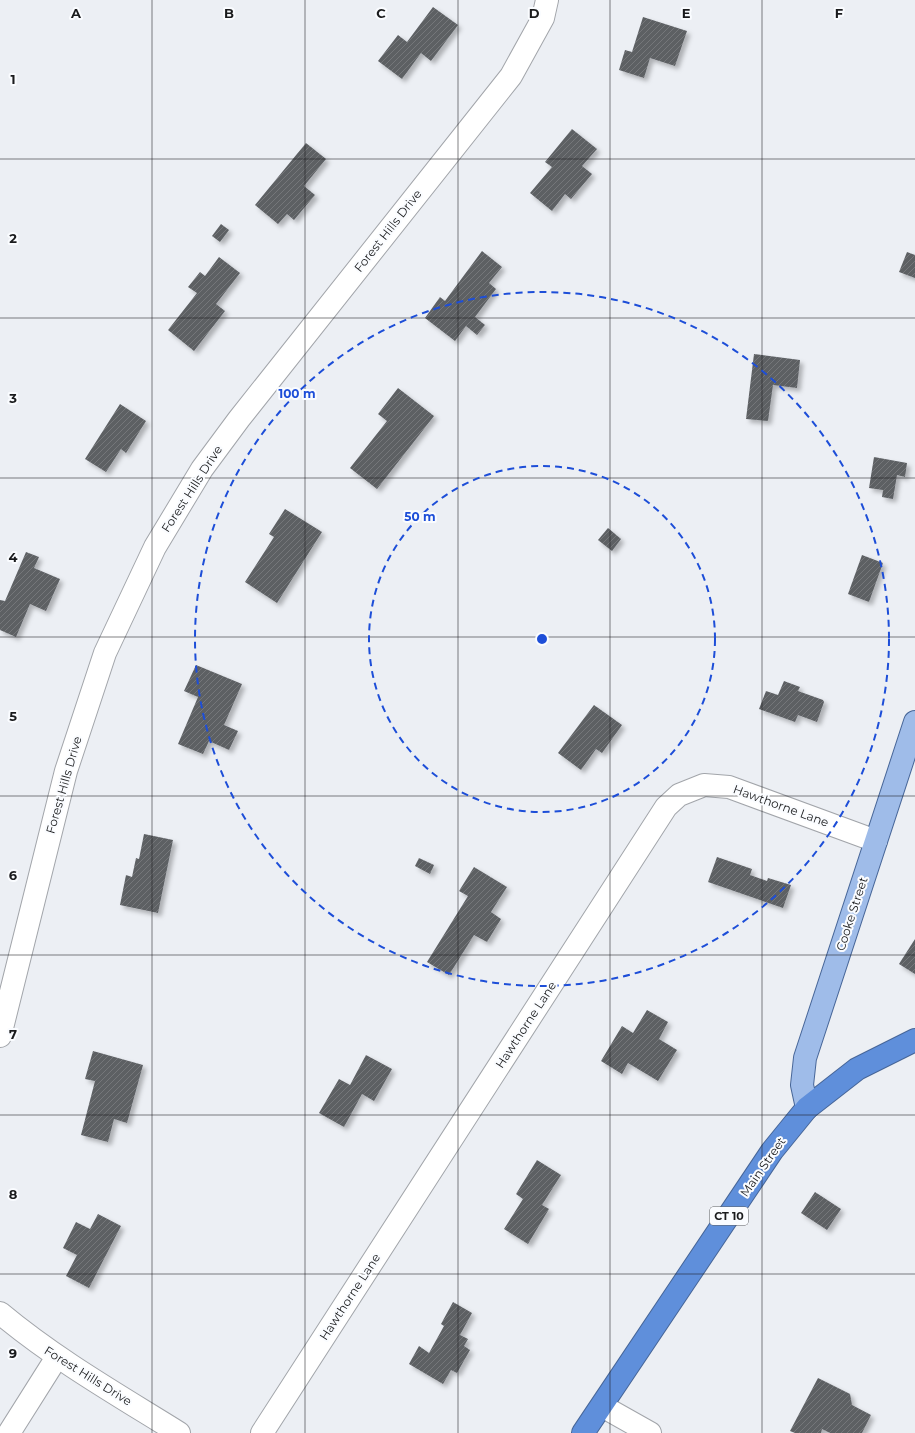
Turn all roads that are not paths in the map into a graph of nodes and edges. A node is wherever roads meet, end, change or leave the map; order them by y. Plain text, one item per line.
1 (547, 0) edge
2 (915, 722) edge
3 (876, 841) junction
4 (0, 1036) edge
5 (915, 1040) edge
6 (807, 1108) junction
7 (0, 1313) edge
8 (57, 1357) junction
9 (602, 1406) junction
10 (9, 1433) edge
11 (179, 1433) edge
12 (262, 1433) edge
13 (583, 1433) edge
14 (650, 1433) edge

1 - 4 street, Forest Hills Drive
2 - 3 main road, Cooke Street
3 - 6 main road, Cooke Street
3 - 12 street, Hawthorne Lane
5 - 6 highway, Main Street / CT 10
6 - 9 highway, Main Street / CT 10
7 - 8 street, Forest Hills Drive
8 - 10 street
8 - 11 street, Forest Hills Drive
9 - 13 highway, Main Street / CT 10
9 - 14 street

